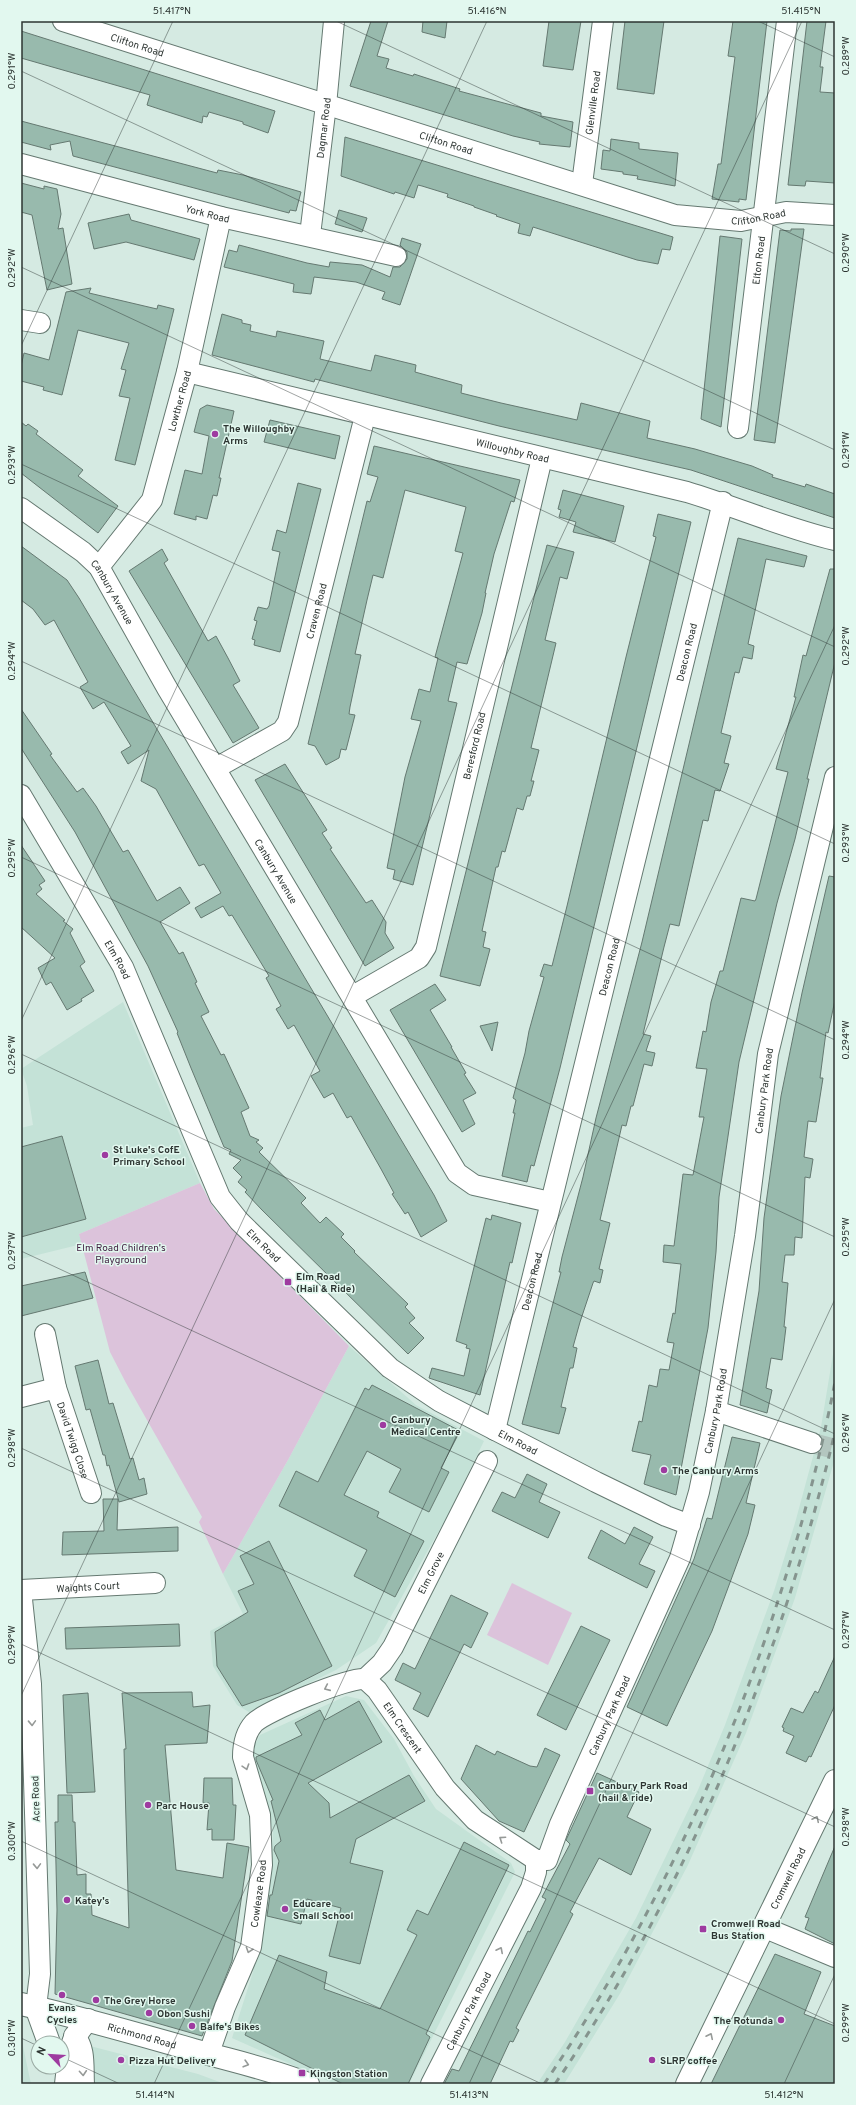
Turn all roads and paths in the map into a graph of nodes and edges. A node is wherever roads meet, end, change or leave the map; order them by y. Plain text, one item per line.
1 (64, 21) edge
2 (334, 21) edge
3 (603, 21) edge
4 (787, 21) edge
5 (326, 105) junction
6 (21, 164) edge
7 (582, 184) junction
8 (764, 215) junction
9 (835, 215) edge
10 (221, 217) junction
11 (310, 235) junction
12 (396, 256) dead end
13 (187, 372) junction
14 (365, 416) junction
15 (738, 428) dead end
16 (542, 458) junction
17 (723, 502) junction
18 (21, 508) edge
19 (835, 540) edge
20 (99, 567) junction
21 (216, 768) junction
22 (835, 777) edge
23 (21, 795) edge
24 (353, 996) junction
25 (550, 1202) junction
26 (45, 1334) dead end
27 (56, 1388) junction
28 (21, 1397) edge
29 (716, 1411) junction
30 (495, 1430) junction
31 (804, 1440) tunnel mouth
32 (487, 1461) dead end
33 (91, 1493) dead end
34 (690, 1525) junction
35 (155, 1583) dead end
36 (21, 1590) edge
37 (365, 1680) junction
38 (835, 1781) edge
39 (536, 1860) junction
40 (763, 1927) junction
41 (835, 1956) edge
42 (28, 2006) edge
43 (88, 2020) junction
44 (44, 2035) edge
45 (74, 2036) junction
46 (209, 2054) junction
47 (65, 2084) edge
48 (84, 2084) edge
49 (308, 2084) edge
50 (431, 2084) edge
51 (687, 2084) edge

1 - 5 street, Clifton Road
2 - 5 street, Dagmar Road
3 - 7 street, Glenville Road
4 - 8 street, Elton Road
5 - 7 street, Clifton Road
5 - 11 street, Dagmar Road
6 - 10 street, York Road
7 - 8 street, Clifton Road
8 - 9 street, Clifton Road
8 - 15 street, Elton Road
10 - 11 street, York Road
10 - 13 street, Lowther Road
11 - 12 street, York Road
13 - 14 street, Willoughby Road
13 - 20 street, Lowther Road
14 - 16 street, Willoughby Road
14 - 21 street, Craven Road
16 - 17 street, Willoughby Road
16 - 24 street, Beresford Road
17 - 19 street, Willoughby Road
17 - 25 street, Deacon Road
18 - 20 street, Canbury Avenue
20 - 21 street, Canbury Avenue
21 - 24 street, Canbury Avenue
22 - 29 street, Canbury Park Road
23 - 30 street, Elm Road
24 - 25 street, Canbury Avenue
25 - 30 street, Deacon Road
26 - 27 street, David Twigg Close
27 - 28 street, David Twigg Close
27 - 33 street, David Twigg Close
29 - 31 street
29 - 34 street, Canbury Park Road
30 - 34 street, Elm Road
32 - 37 street, Elm Grove
34 - 39 street, Canbury Park Road
35 - 36 street, Waights Court
36 -> 42 street, Acre Road
39 -> 37 street, Elm Crescent
37 -> 46 street, Cowleaze Road
40 -> 38 main road, Cromwell Road
50 -> 39 street, Canbury Park Road
40 - 41 street
51 -> 40 main road, Cromwell Road
42 - 43 main road, Richmond Road
42 - 44 main road
43 - 45 main road
43 - 46 main road, Richmond Road
45 - 47 main road
45 -> 48 street
46 -> 49 main road, Richmond Road

